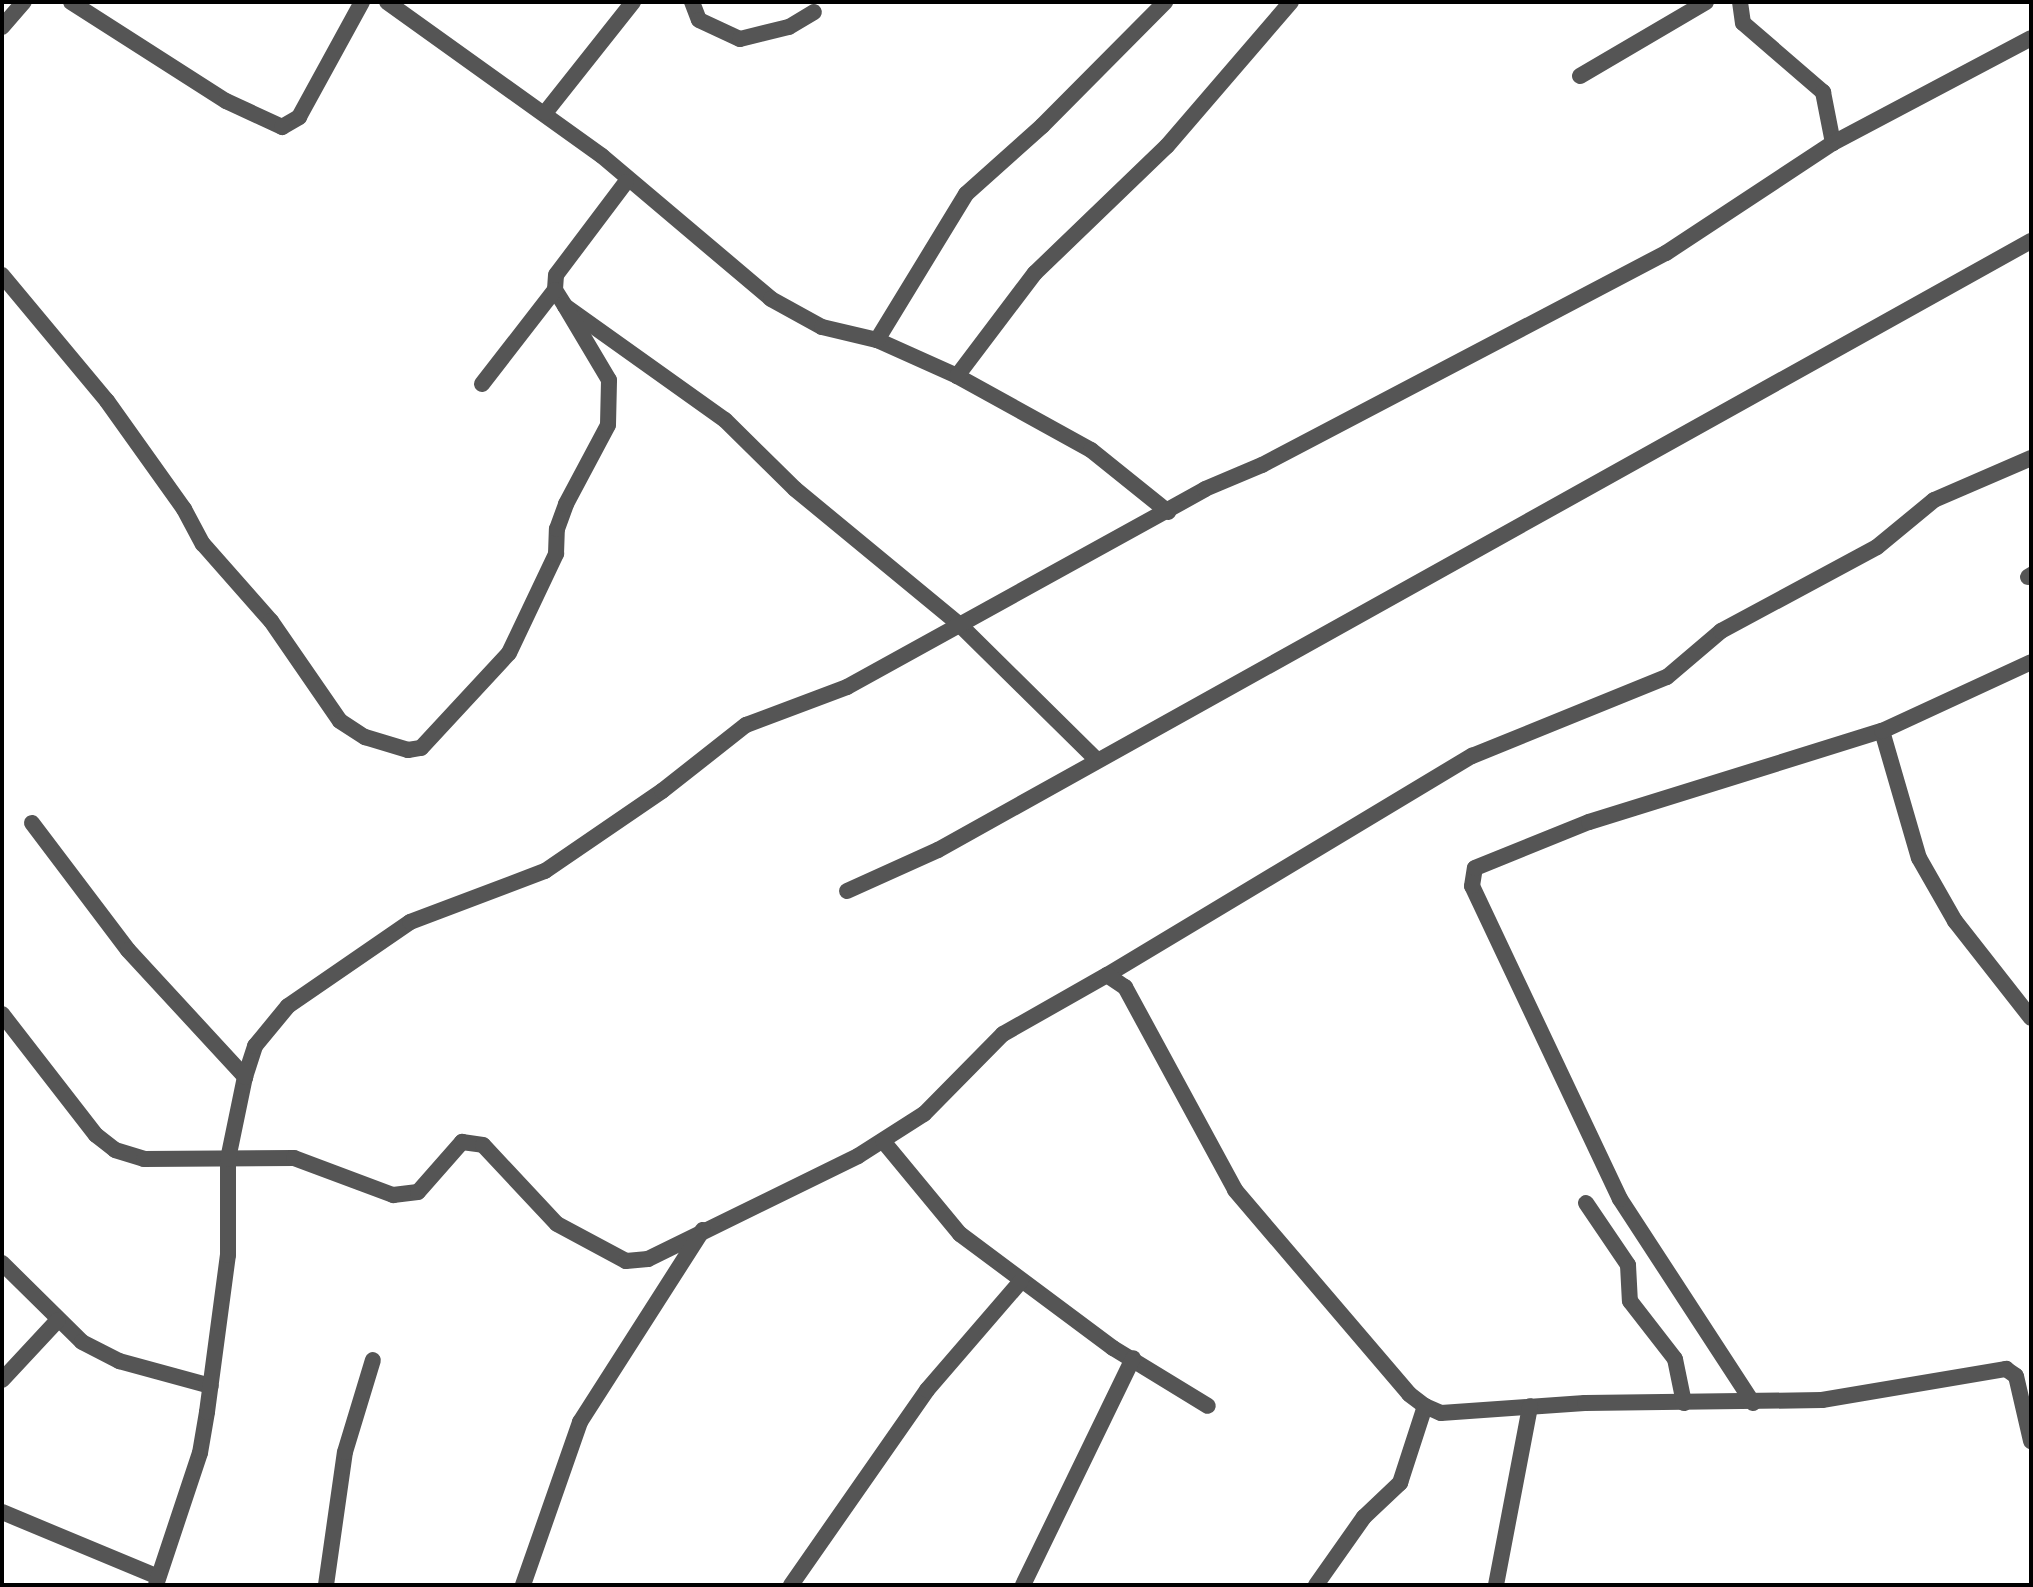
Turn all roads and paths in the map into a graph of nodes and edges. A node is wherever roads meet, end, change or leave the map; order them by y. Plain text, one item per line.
1 (24, 2) edge
2 (71, 2) edge
3 (362, 2) edge
4 (633, 2) edge
5 (692, 2) edge
6 (1165, 2) edge
7 (1291, 2) edge
8 (1706, 2) edge
9 (1740, 2) edge
10 (391, 3) edge
11 (814, 12) dead end
12 (2, 27) edge
13 (2031, 38) edge
14 (1580, 76) dead end
15 (545, 113) junction
16 (1833, 143) junction
17 (626, 182) junction
18 (2031, 241) edge
19 (2, 275) edge
20 (555, 290) junction
21 (565, 306) junction
22 (877, 340) junction
23 (957, 376) junction
24 (482, 384) dead end
25 (2031, 458) edge
26 (1168, 512) junction
27 (960, 625) junction
28 (2031, 662) edge
29 (1882, 731) junction
30 (1096, 759) junction
31 (32, 823) dead end
32 (847, 891) dead end
33 (1107, 975) junction
34 (2, 1014) edge
35 (2031, 1018) edge
36 (245, 1077) junction
37 (883, 1141) junction
38 (228, 1159) junction
39 (1586, 1203) dead end
40 (704, 1229) junction
41 (2, 1263) edge
42 (1021, 1281) junction
43 (58, 1320) junction
44 (1133, 1358) junction
45 (373, 1360) dead end
46 (2, 1380) edge
47 (211, 1386) junction
48 (1684, 1403) junction
49 (1753, 1403) junction
50 (1208, 1406) dead end
51 (1425, 1406) junction
52 (1530, 1406) junction
53 (2031, 1441) edge
54 (2, 1512) edge
55 (157, 1581) edge
56 (326, 1585) edge
57 (523, 1585) edge
58 (791, 1585) edge
59 (1023, 1585) edge
60 (1316, 1585) edge
61 (1496, 1585) edge

1 - 12 street
2 - 3 street
4 - 15 street
5 - 11 street
6 - 22 street
7 - 23 street
8 - 14 street
9 - 16 street
10 - 15 street
13 - 16 street
15 - 17 street
16 - 26 street
17 - 20 street
17 - 22 street
18 - 30 street
19 - 21 street
20 - 21 street
20 - 24 street
21 - 27 street
22 - 23 street
23 - 26 street
25 - 33 street
26 - 27 street
27 - 30 street
27 - 36 street
28 - 29 street
29 - 35 street
29 - 49 street
30 - 32 street
31 - 36 street
33 - 37 street
33 - 51 street
34 - 38 street
36 - 38 street
37 - 40 street
37 - 42 street
38 - 40 street
38 - 47 street
39 - 48 street
40 - 57 street
41 - 43 street
42 - 44 street
42 - 58 street
43 - 46 street
43 - 47 street
44 - 50 street
44 - 59 street
45 - 56 street
47 - 55 street
48 - 49 street
48 - 52 street
49 - 53 street
51 - 52 street
51 - 60 street
52 - 61 street
54 - 55 street

